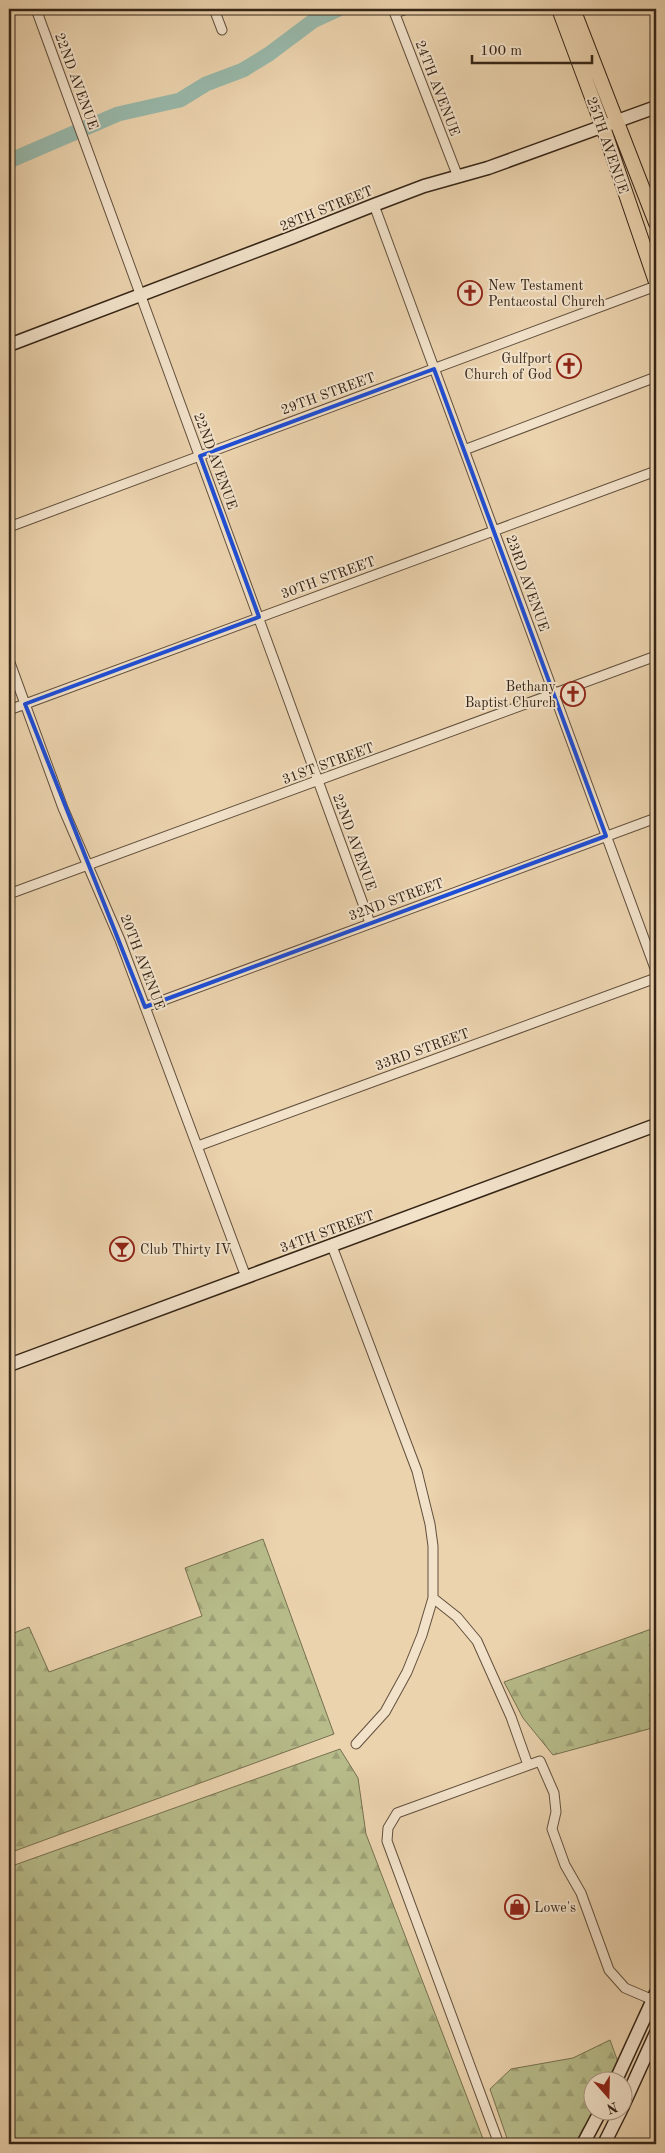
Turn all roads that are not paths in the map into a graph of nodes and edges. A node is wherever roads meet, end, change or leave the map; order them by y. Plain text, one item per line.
1 (36, 9) edge
2 (214, 9) edge
3 (407, 9) edge
4 (559, 9) edge
5 (573, 9) edge
6 (394, 11) edge
7 (222, 30) dead end
8 (656, 107) edge
9 (616, 122) junction
10 (603, 127) junction
11 (458, 177) junction
12 (374, 205) junction
13 (656, 223) edge
14 (656, 282) edge
15 (656, 286) edge
16 (140, 294) junction
17 (9, 345) edge
18 (434, 369) junction
19 (656, 377) edge
20 (464, 450) junction
21 (200, 456) junction
22 (656, 471) edge
23 (9, 527) edge
24 (494, 530) junction
25 (259, 617) junction
26 (656, 656) edge
27 (9, 660) edge
28 (554, 695) junction
29 (25, 704) junction
30 (9, 710) edge
31 (319, 781) junction
32 (656, 818) edge
33 (606, 836) junction
34 (87, 864) junction
35 (9, 894) edge
36 (370, 924) junction
37 (656, 971) edge
38 (656, 978) edge
39 (145, 1007) junction
40 (656, 1124) edge
41 (198, 1146) junction
42 (332, 1246) junction
43 (246, 1277) junction
44 (9, 1365) edge
45 (433, 1598) junction
46 (356, 1744) dead end
47 (528, 1765) junction
48 (655, 1996) edge
49 (656, 2033) edge
50 (621, 2070) edge
51 (632, 2087) edge
52 (596, 2120) edge
53 (616, 2120) edge
54 (499, 2144) edge
55 (583, 2144) edge
56 (604, 2144) edge

1 - 16 street, 22ND AVENUE
2 - 7 street
3 - 6 street
4 - 10 main road, 25TH AVENUE
5 - 9 main road, 25TH AVENUE
6 - 11 street, 24TH AVENUE
8 - 9 street, 28TH STREET
9 - 10 street, 28TH STREET
9 - 13 main road, 25TH AVENUE
10 - 11 street, 28TH STREET
10 - 14 main road, 25TH AVENUE
11 - 12 street, 28TH STREET
12 - 16 street, 28TH STREET
12 - 18 street, 23RD AVENUE
15 - 18 street, 29TH STREET
16 - 17 street, 28TH STREET
16 - 21 street, 22ND AVENUE
18 - 20 street, 23RD AVENUE
18 - 21 street, 29TH STREET
19 - 20 street
20 - 24 street, 23RD AVENUE
21 - 23 street, 29TH STREET
21 - 25 street, 22ND AVENUE
22 - 24 street, 30TH STREET
24 - 25 street, 30TH STREET
24 - 28 street, 23RD AVENUE
25 - 29 street, 30TH STREET
25 - 31 street, 22ND AVENUE
26 - 28 street, 31ST STREET
27 - 29 street, 20TH AVENUE
28 - 31 street, 31ST STREET
28 - 33 street, 23RD AVENUE
29 - 30 street, 30TH STREET
29 - 34 street, 20TH AVENUE
31 - 34 street, 31ST STREET
31 - 36 street, 22ND AVENUE
32 - 33 street, 32ND STREET
33 - 36 street, 32ND STREET
33 - 37 street, 23RD AVENUE
34 - 35 street, 31ST STREET
34 - 39 street, 20TH AVENUE
36 - 39 street, 32ND STREET
38 - 41 street, 33RD STREET
39 - 41 street, 20TH AVENUE
40 - 42 street, 34TH STREET
41 - 43 street, 20TH AVENUE
42 - 43 street, 34TH STREET
42 - 45 street
43 - 44 street, 34TH STREET
45 - 46 street
45 - 47 street
47 - 48 street
47 - 54 street
48 - 50 street
49 - 51 street
52 - 55 street
53 - 56 street

